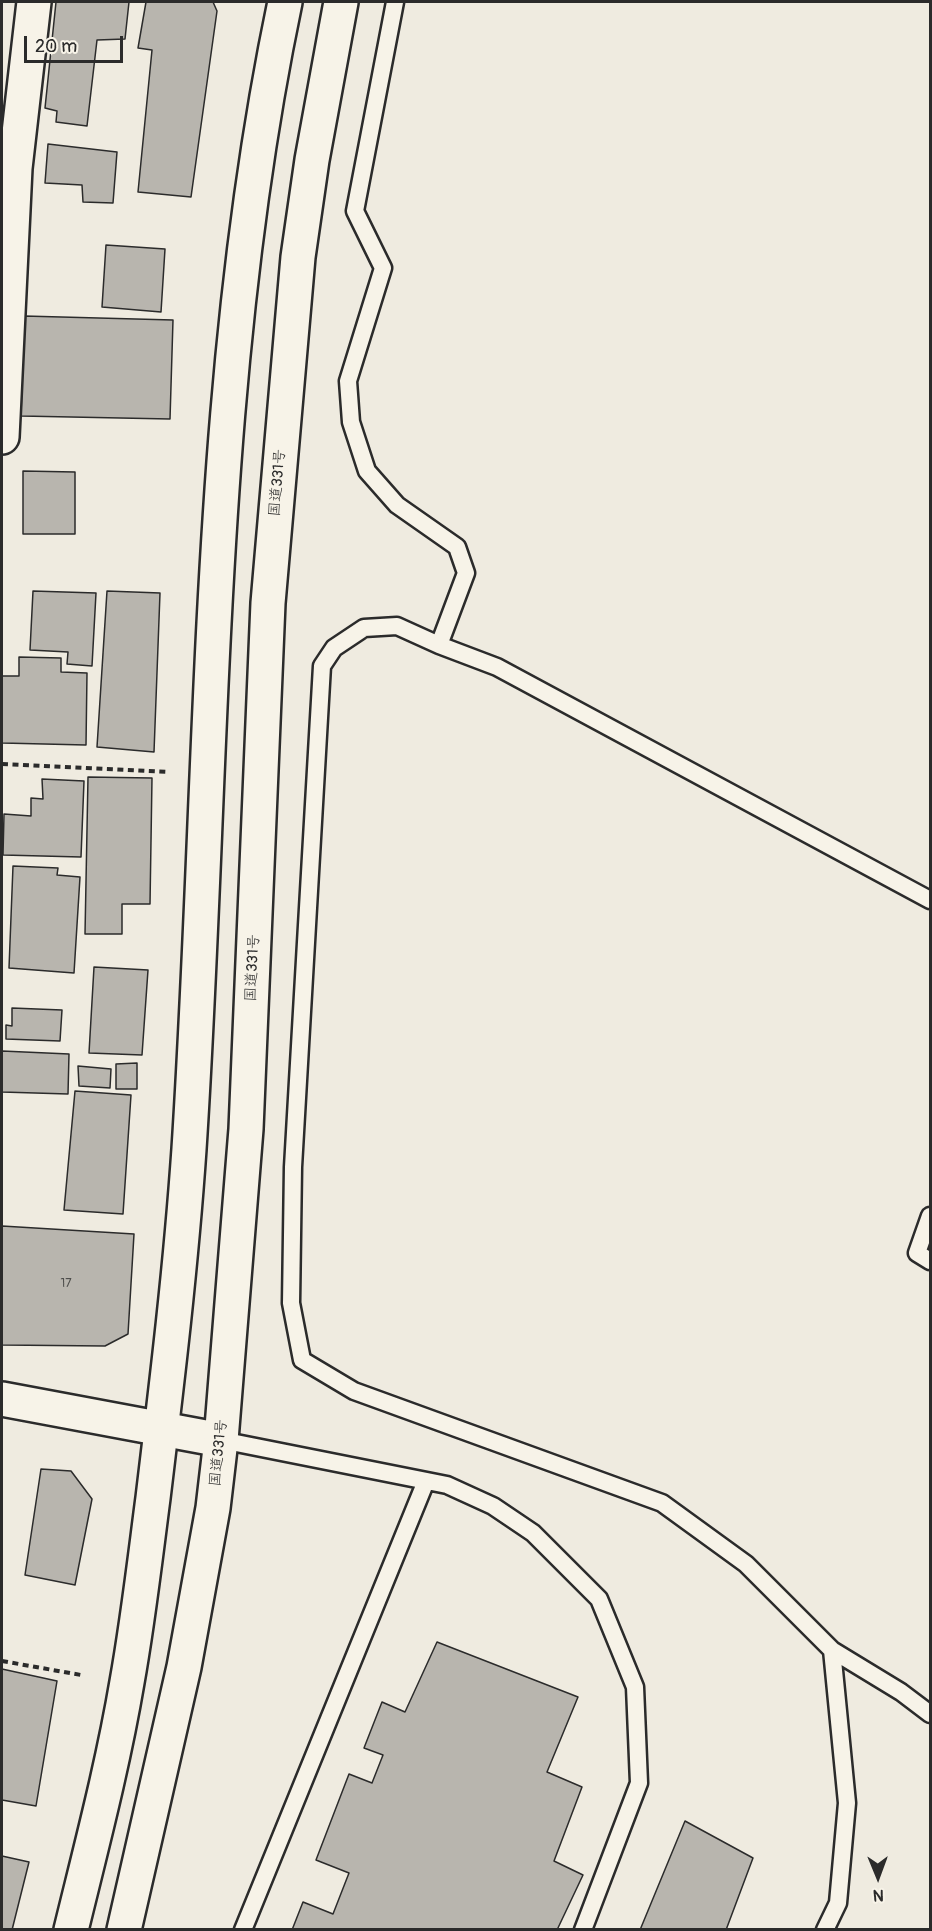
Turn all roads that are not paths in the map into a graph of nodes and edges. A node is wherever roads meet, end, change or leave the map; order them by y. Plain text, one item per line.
1 (34, 2) edge
2 (285, 2) edge
3 (341, 2) edge
4 (395, 2) edge
5 (2, 437) edge
6 (439, 645) junction
7 (930, 900) edge
8 (930, 1216) edge
9 (930, 1262) edge
10 (2, 1399) edge
11 (162, 1430) junction
12 (221, 1440) junction
13 (426, 1481) junction
14 (832, 1650) junction
15 (930, 1714) edge
16 (71, 1929) edge
17 (124, 1929) edge
18 (243, 1929) edge
19 (583, 1929) edge
20 (825, 1929) edge

1 - 5 main road
2 - 11 main road
3 - 12 main road, 国道331号
4 - 6 lane
6 - 7 lane
6 - 14 lane
8 - 9 lane
10 - 11 main road
11 - 12 main road
11 - 16 main road
12 - 13 lane
12 - 17 main road, 国道331号
13 - 18 lane
13 - 19 lane
14 - 15 lane
14 - 20 lane

